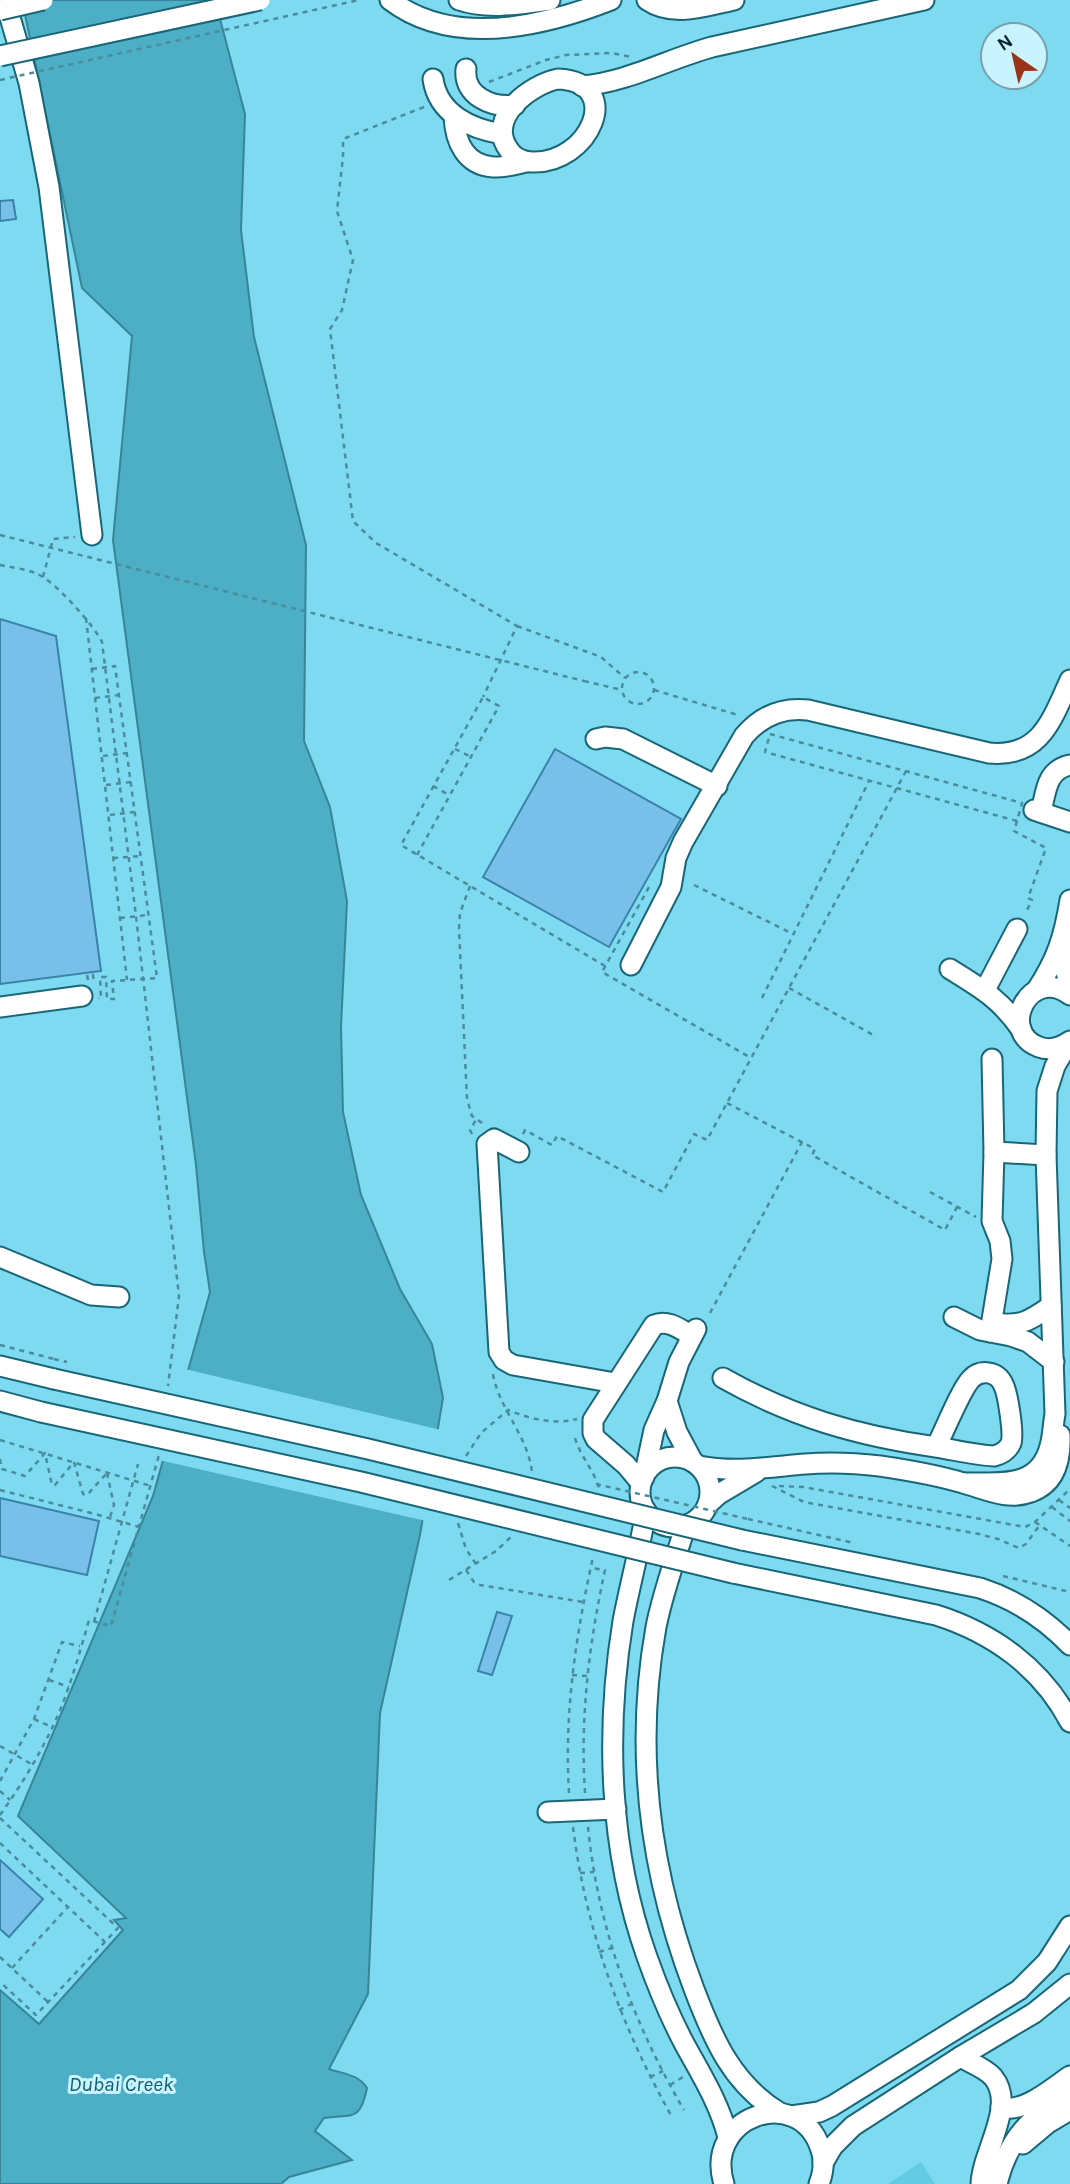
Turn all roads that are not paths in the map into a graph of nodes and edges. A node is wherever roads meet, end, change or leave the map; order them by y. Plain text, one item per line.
1 (5, 0) edge
2 (43, 0) edge
3 (260, 0) edge
4 (390, 0) edge
5 (459, 0) edge
6 (550, 0) edge
7 (611, 0) edge
8 (647, 0) edge
9 (734, 0) edge
10 (924, 0) edge
11 (0, 10) edge
12 (0, 56) edge
13 (466, 69) dead end
14 (635, 74) junction
15 (433, 79) dead end
16 (582, 86) junction
17 (515, 104) junction
18 (447, 108) junction
19 (596, 115) junction
20 (502, 134) junction
21 (526, 162) junction
22 (92, 535) dead end
23 (1070, 680) edge
24 (596, 739) dead end
25 (1070, 765) edge
26 (717, 786) junction
27 (1070, 822) edge
28 (1070, 900) edge
29 (1017, 929) road end
30 (1063, 939) junction
31 (631, 964) dead end
32 (950, 969) dead end
33 (1070, 988) edge
34 (987, 992) junction
35 (1034, 992) junction
36 (90, 994) road end
37 (1070, 995) edge
38 (0, 1007) edge
39 (1024, 1034) junction
40 (1069, 1042) edge
41 (992, 1059) dead end
42 (1047, 1091) junction
43 (519, 1152) dead end
44 (994, 1152) junction
45 (1046, 1155) junction
46 (0, 1257) edge
47 (119, 1297) dead end
48 (1051, 1306) junction
49 (957, 1312) dead end
50 (991, 1328) junction
51 (1054, 1362) junction
52 (0, 1366) edge
53 (723, 1378) dead end
54 (615, 1383) junction
55 (0, 1401) edge
56 (667, 1401) junction
57 (864, 1435) junction
58 (936, 1447) junction
59 (696, 1464) junction
60 (859, 1464) junction
61 (760, 1470) junction
62 (642, 1480) junction
63 (708, 1504) junction
64 (646, 1511) junction
65 (686, 1525) junction
66 (1070, 1645) edge
67 (1070, 1722) edge
68 (616, 1810) junction
69 (548, 1812) dead end
70 (1070, 1926) edge
71 (1070, 1984) edge
72 (960, 2057) junction
73 (1070, 2076) edge
74 (1070, 2092) edge
75 (1001, 2108) junction
76 (1070, 2109) edge
77 (785, 2115) junction
78 (728, 2137) junction
79 (823, 2162) junction
80 (999, 2176) edge
81 (724, 2184) edge
82 (819, 2184) edge
83 (981, 2184) edge

1 - 22 street
2 - 11 street, bridge
3 - 12 street, bridge
4 - 7 street
5 - 6 street
8 - 9 street
10 - 14 street
13 - 17 street
14 - 16 street
14 - 19 street
15 - 18 street
16 - 17 street
16 - 19 street
17 - 20 street
18 - 20 street
18 - 21 street
19 - 21 street
20 - 21 street
23 - 26 street
24 - 26 street
25 - 27 street
26 - 31 street
28 - 30 street
29 - 34 street
30 - 33 street
30 - 35 street
32 - 34 street
34 - 35 street
34 - 39 street
35 - 37 street
35 - 39 street
36 - 38 street
39 - 40 street
39 - 42 street
40 - 42 street
41 - 44 street
42 - 45 street
43 - 54 street
44 - 45 street
44 - 50 street
45 - 48 street
46 - 47 street
48 - 50 street
48 - 51 street
49 - 50 street
50 - 51 street
51 - 60 street
52 - 66 street, bridge
53 - 57 street
54 - 56 street
54 - 62 street
55 - 67 street, bridge
56 - 59 street
56 - 62 street
57 - 58 street
57 - 60 street
58 - 58 street
59 - 61 street
59 - 62 street
59 - 63 street
60 - 61 street
61 - 63 street
62 - 64 street
63 - 65 street
64 - 65 street
64 - 68 street
65 - 77 street
68 - 69 street
68 - 78 street
70 - 77 street
71 - 72 street
72 - 75 street
72 - 79 street
73 - 75 street
74 - 80 street
75 - 83 street
76 - 80 street
77 - 78 street
77 - 79 street
78 - 81 street
79 - 82 street

